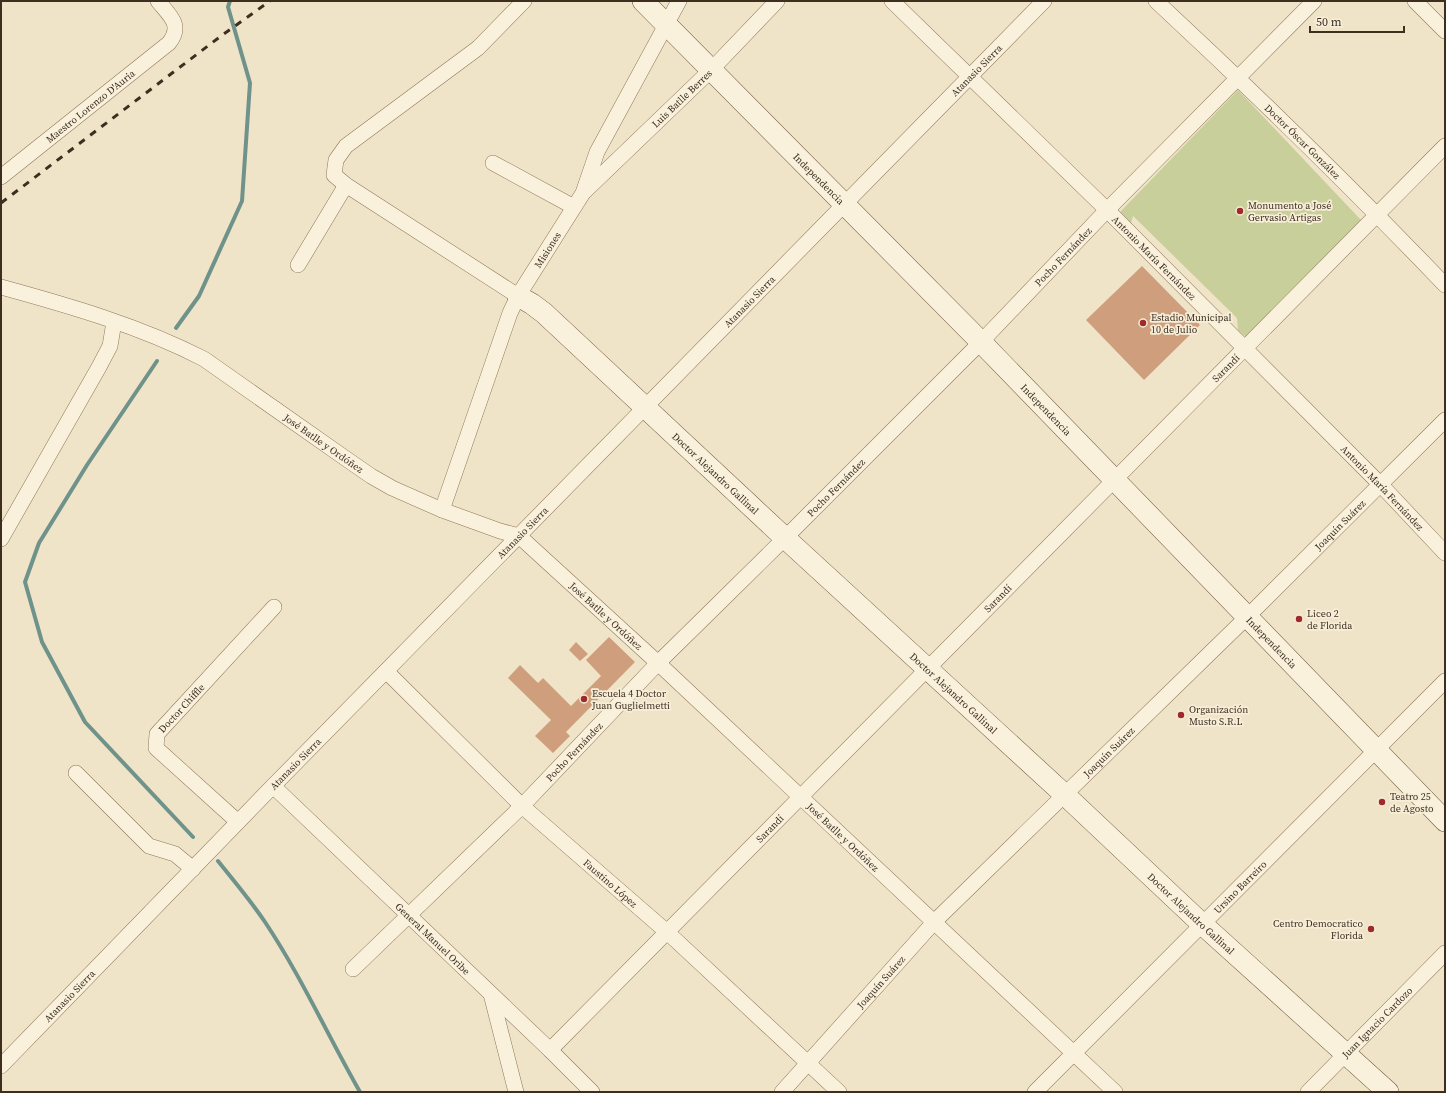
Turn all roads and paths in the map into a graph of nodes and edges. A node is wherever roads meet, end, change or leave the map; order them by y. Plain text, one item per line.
1 (158, 1) edge
2 (524, 1) edge
3 (643, 1) edge
4 (679, 1) edge
5 (777, 1) edge
6 (892, 1) edge
7 (1044, 1) edge
8 (1156, 1) edge
9 (1314, 1) edge
10 (1415, 1) edge
11 (667, 24) junction
12 (1445, 31) edge
13 (711, 70) junction
14 (969, 76) junction
15 (1239, 78) junction
16 (1445, 146) edge
17 (493, 164) dead end
18 (1, 177) edge
19 (346, 184) junction
20 (583, 193) junction
21 (844, 204) junction
22 (574, 208) junction
23 (1107, 210) junction
24 (1377, 214) junction
25 (298, 265) dead end
26 (1445, 284) edge
27 (1, 287) edge
28 (518, 296) junction
29 (114, 322) junction
30 (981, 342) junction
31 (1246, 348) junction
32 (645, 408) junction
33 (1445, 420) edge
34 (1114, 479) junction
35 (1381, 485) junction
36 (442, 510) junction
37 (519, 536) junction
38 (785, 538) junction
39 (1, 539) edge
40 (1445, 553) edge
41 (274, 607) dead end
42 (1247, 616) junction
43 (658, 663) junction
44 (927, 669) junction
45 (386, 671) junction
46 (1445, 680) edge
47 (1376, 750) junction
48 (76, 773) dead end
49 (273, 786) junction
50 (1065, 795) junction
51 (802, 797) junction
52 (522, 806) junction
53 (1445, 821) edge
54 (238, 822) junction
55 (193, 869) junction
56 (408, 916) junction
57 (935, 921) junction
58 (1202, 924) junction
59 (666, 932) junction
60 (1445, 953) edge
61 (353, 969) dead end
62 (491, 994) junction
63 (550, 1050) junction
64 (1073, 1053) junction
65 (1346, 1054) junction
66 (4, 1057) edge
67 (808, 1063) junction
68 (516, 1092) edge
69 (592, 1092) edge
70 (782, 1092) edge
71 (839, 1092) edge
72 (1035, 1092) edge
73 (1115, 1092) edge
74 (1308, 1092) edge
75 (1388, 1092) edge

1 - 18 street, Maestro Lorenzo D'Auria
2 - 19 street
3 - 11 street, Independencia
4 - 11 street, Misiones
5 - 13 street, Luis Batlle Berres
6 - 14 street, Antonio María Fernández
7 - 14 street, Atanasio Sierra
8 - 15 street, Doctor Óscar González
9 - 15 street, Pocho Fernández
10 - 12 street
11 - 13 street, Independencia
11 - 20 street, Misiones
13 - 20 street, Luis Batlle Berres
13 - 21 street, Independencia
14 - 21 street, Atanasio Sierra
14 - 23 street, Antonio María Fernández
15 - 23 street, Pocho Fernández
15 - 24 street, Doctor Óscar González
16 - 24 street, Sarandí
17 - 22 street
19 - 25 street
19 - 28 street
20 - 22 street, Misiones
21 - 30 street, Independencia
21 - 32 street, Atanasio Sierra
22 - 28 street, Misiones
23 - 30 street, Pocho Fernández
23 - 31 street, Antonio María Fernández
24 - 26 street, Doctor Óscar González
24 - 31 street, Sarandí
27 - 29 street, José Batlle y Ordóñez
28 - 32 street, Doctor Alejandro Gallinal
28 - 36 street, Misiones
29 - 36 street, José Batlle y Ordóñez
29 - 39 street
30 - 34 street, Independencia
30 - 38 street, Pocho Fernández
31 - 34 street, Sarandí
31 - 35 street, Antonio María Fernández
32 - 37 street, Atanasio Sierra
32 - 38 street, Doctor Alejandro Gallinal
33 - 35 street, Joaquín Suárez
34 - 42 street, Independencia
34 - 44 street, Sarandí
35 - 40 street, Antonio María Fernández
35 - 42 street, Joaquín Suárez
36 - 37 street, José Batlle y Ordóñez
37 - 43 street, José Batlle y Ordóñez
37 - 45 street, Atanasio Sierra
38 - 43 street, Pocho Fernández
38 - 44 street, Doctor Alejandro Gallinal
41 - 54 street, Doctor Chiffle
42 - 47 street, Independencia
42 - 50 street, Joaquín Suárez
43 - 51 street, José Batlle y Ordóñez
43 - 52 street, Pocho Fernández
44 - 50 street, Doctor Alejandro Gallinal
44 - 51 street, Sarandí
45 - 49 street, Atanasio Sierra
45 - 52 street, Faustino López
46 - 47 street, Ursino Barreiro
47 - 53 street, Independencia
47 - 58 street, Ursino Barreiro
48 - 55 street
49 - 54 street, Atanasio Sierra
49 - 56 street, General Manuel Oribe
50 - 57 street, Joaquín Suárez
50 - 58 street, Doctor Alejandro Gallinal
51 - 57 street, José Batlle y Ordóñez
51 - 59 street, Sarandí
52 - 56 street, Pocho Fernández
52 - 59 street, Faustino López
54 - 55 street, Atanasio Sierra
55 - 66 street, Atanasio Sierra
56 - 61 street, Pocho Fernández
56 - 62 street, General Manuel Oribe
57 - 64 street, José Batlle y Ordóñez
57 - 67 street, Joaquín Suárez
58 - 64 street, Ursino Barreiro
58 - 65 street, Doctor Alejandro Gallinal
59 - 63 street, Sarandí
59 - 67 street, Faustino López
60 - 65 street, Juan Ignacio Cardozo
62 - 63 street, General Manuel Oribe
62 - 68 street
63 - 69 street, General Manuel Oribe
64 - 72 street, Ursino Barreiro
64 - 73 street, José Batlle y Ordóñez
65 - 74 street, Juan Ignacio Cardozo
65 - 75 street, Doctor Alejandro Gallinal
67 - 70 street, Joaquín Suárez
67 - 71 street, Faustino López

